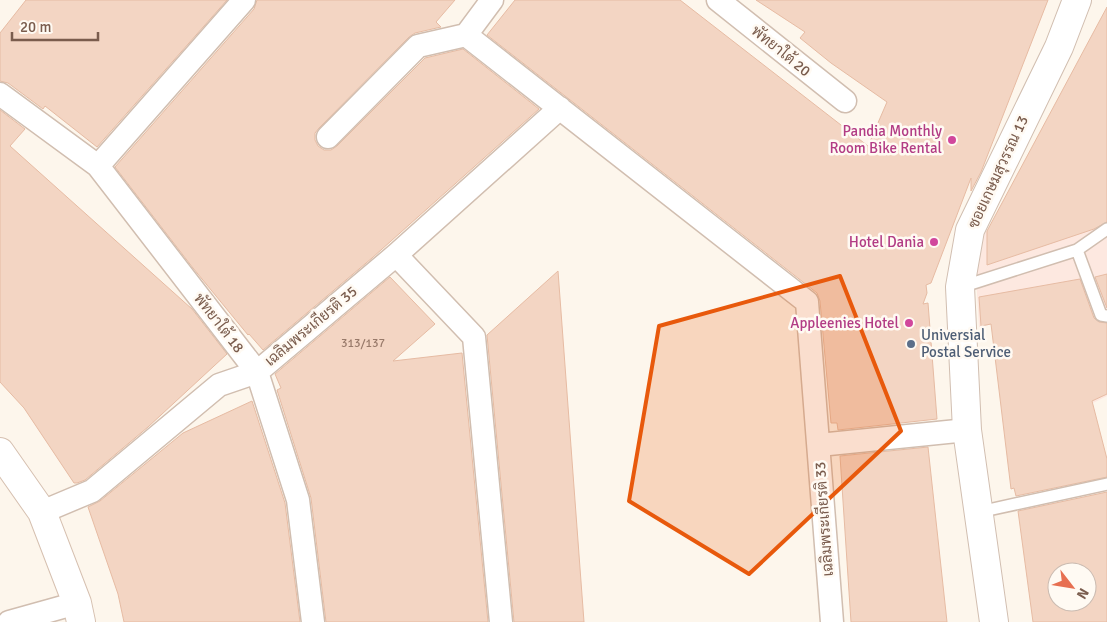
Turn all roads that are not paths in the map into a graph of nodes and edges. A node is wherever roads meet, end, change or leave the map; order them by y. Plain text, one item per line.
1 (244, 0) edge
2 (492, 0) edge
3 (718, 0) edge
4 (1077, 0) edge
5 (466, 35) junction
6 (0, 94) edge
7 (845, 101) dead end
8 (560, 108) junction
9 (328, 137) dead end
10 (98, 166) junction
11 (1107, 229) edge
12 (1077, 250) junction
13 (396, 255) junction
14 (960, 287) junction
15 (1107, 316) edge
16 (257, 372) junction
17 (967, 430) junction
18 (819, 445) junction
19 (0, 452) edge
20 (1107, 484) edge
21 (42, 512) junction
22 (979, 512) junction
23 (79, 612) edge
24 (9, 622) edge
25 (313, 622) edge
26 (501, 622) edge
27 (832, 622) edge
28 (994, 622) edge

1 - 10 street
2 - 5 street
3 - 7 street, พัทยาใต้ 20
4 - 14 street, ซอยเกษมสุวรรณ 13
5 - 8 street
5 - 9 street
6 - 10 street, พัทยาใต้ 18
8 - 13 street, เฉลิมพระเกียรติ 35
8 - 18 street
10 - 16 street, พัทยาใต้ 18
11 - 12 lane
12 - 14 lane
12 - 15 lane
13 - 16 street, เฉลิมพระเกียรติ 35
13 - 26 street
14 - 17 street, ซอยเกษมสุวรรณ 13
16 - 21 street, เฉลิมพระเกียรติ 35
16 - 25 street, พัทยาใต้ 18
17 - 18 street, เฉลิมพระเกียรติ 33
17 - 22 street, ซอยเกษมสุวรรณ 13
18 - 27 street, เฉลิมพระเกียรติ 33
19 - 21 street
20 - 22 lane
21 - 23 street
22 - 28 street, ซอยเกษมสุวรรณ 13
23 - 24 street

